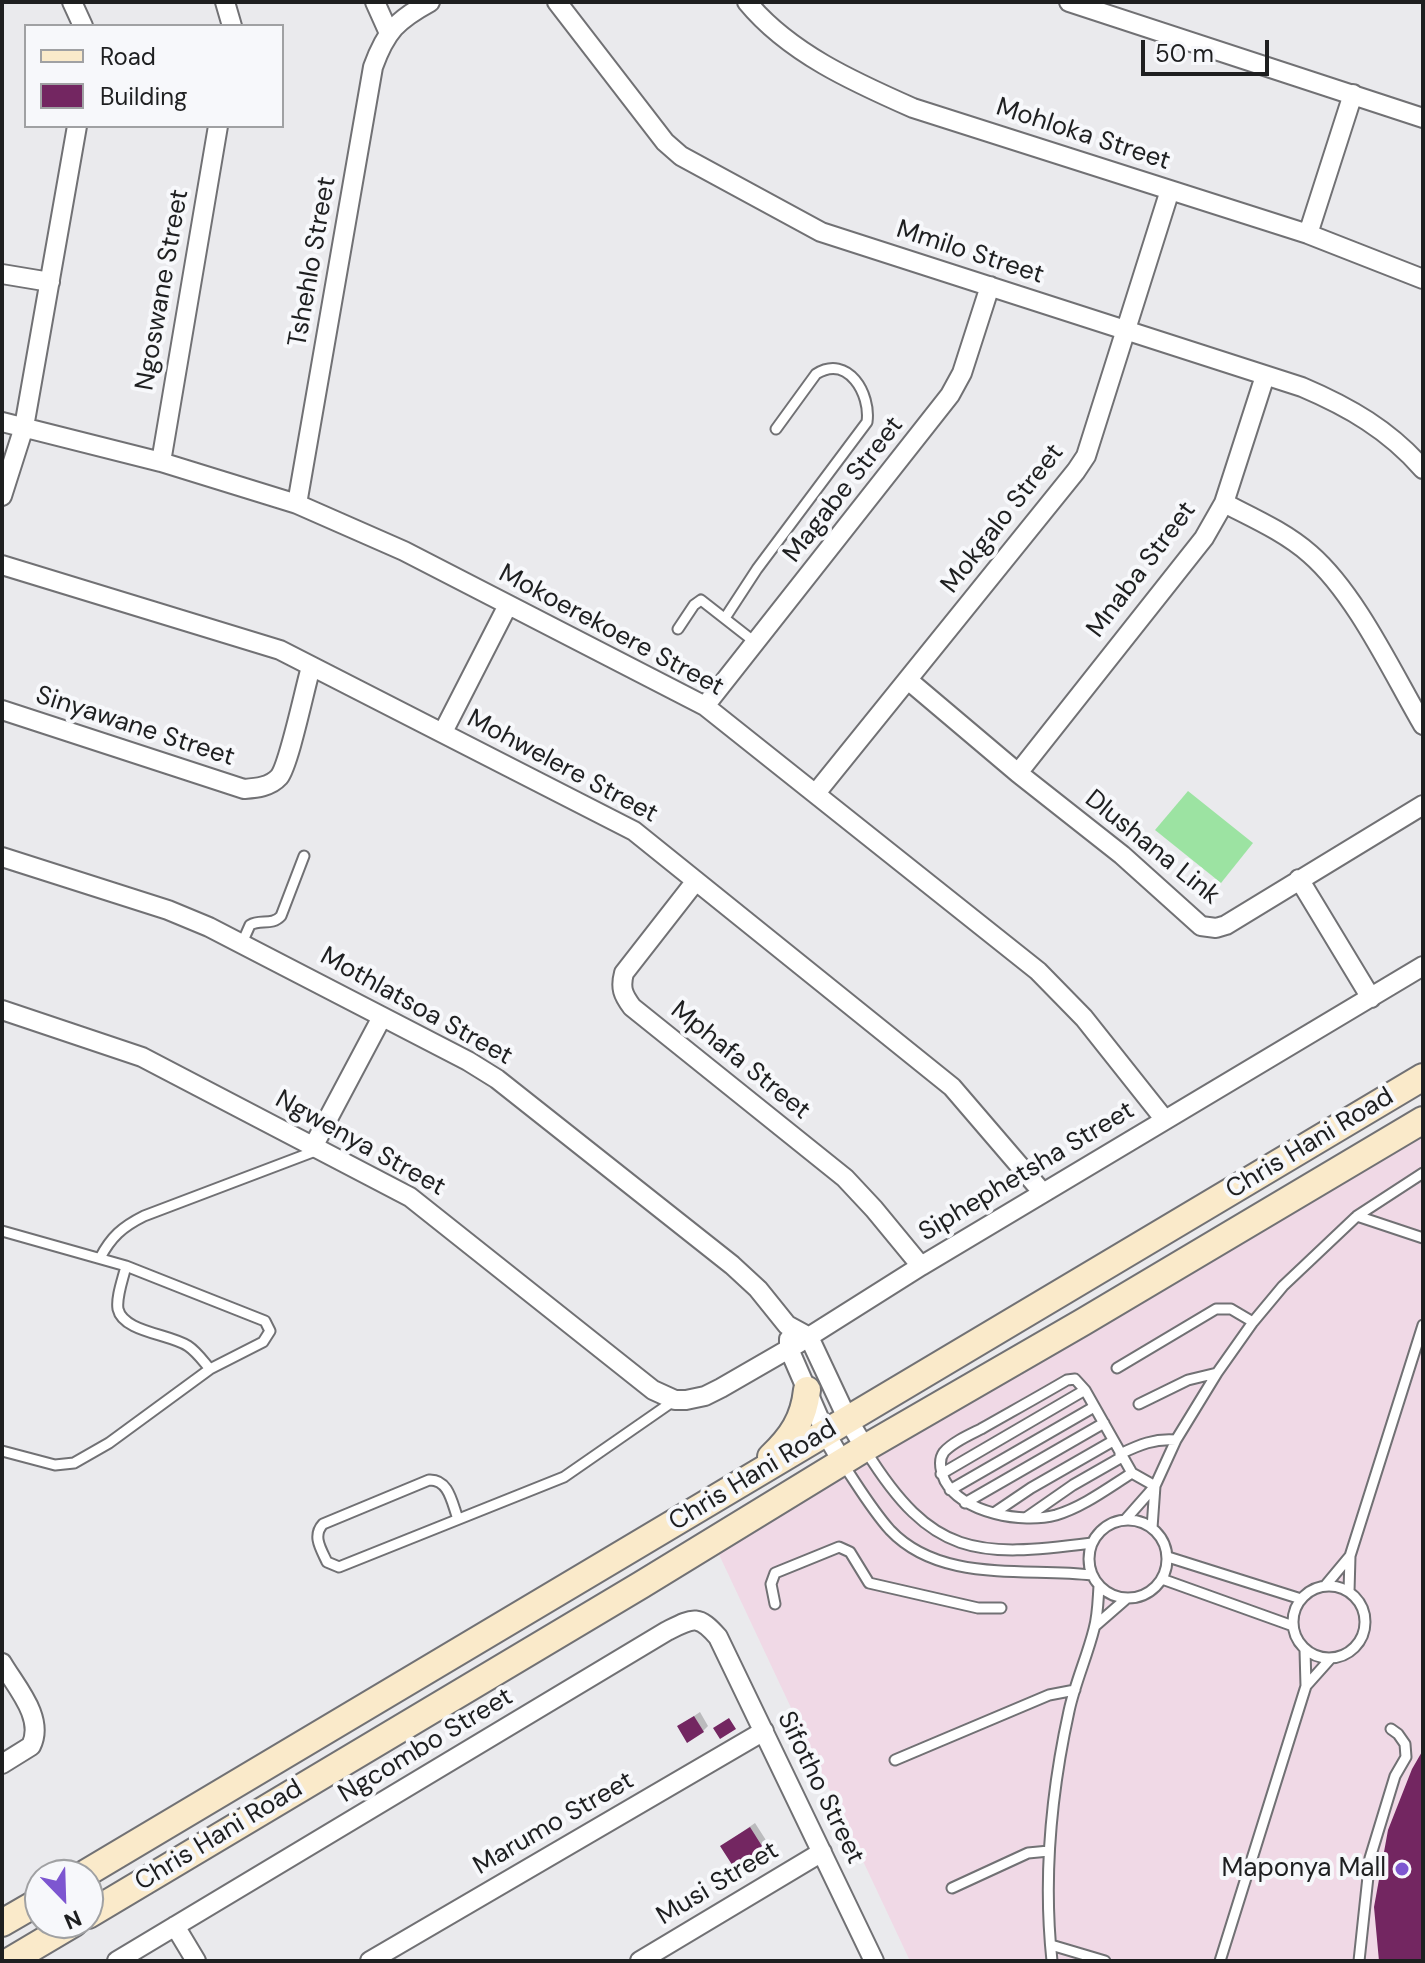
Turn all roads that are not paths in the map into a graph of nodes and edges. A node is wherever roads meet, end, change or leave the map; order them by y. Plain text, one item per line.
1 (72, 2) edge
2 (225, 2) edge
3 (375, 2) edge
4 (430, 2) edge
5 (557, 2) edge
6 (747, 2) edge
7 (1072, 2) edge
8 (82, 24) edge
9 (231, 24) edge
10 (388, 31) junction
11 (1353, 94) junction
12 (1423, 118) edge
13 (77, 128) edge
14 (218, 128) edge
15 (1170, 190) junction
16 (1308, 234) junction
17 (2, 274) edge
18 (1423, 279) edge
19 (50, 282) junction
20 (990, 286) junction
21 (1127, 331) junction
22 (1265, 376) junction
23 (2, 422) edge
24 (24, 427) junction
25 (776, 429) dead end
26 (161, 462) junction
27 (1423, 469) edge
28 (2, 496) edge
29 (1224, 503) junction
30 (297, 504) junction
31 (2, 565) edge
32 (508, 605) junction
33 (725, 618) junction
34 (678, 629) dead end
35 (756, 643) junction
36 (311, 667) junction
37 (908, 680) junction
38 (705, 706) junction
39 (2, 710) edge
40 (1423, 725) edge
41 (443, 732) junction
42 (1018, 773) junction
43 (816, 793) junction
44 (1423, 805) edge
45 (304, 856) dead end
46 (2, 857) edge
47 (1299, 879) junction
48 (695, 882) junction
49 (242, 943) junction
50 (1423, 966) edge
51 (1371, 998) junction
52 (2, 1010) edge
53 (382, 1017) junction
54 (1423, 1077) edge
55 (1165, 1120) junction
56 (1423, 1120) edge
57 (318, 1147) junction
58 (1423, 1173) edge
59 (1043, 1193) junction
60 (1357, 1216) junction
61 (2, 1231) edge
62 (1423, 1238) edge
63 (100, 1258) junction
64 (126, 1266) junction
65 (921, 1266) junction
66 (1253, 1322) junction
67 (787, 1325) junction
68 (1423, 1325) edge
69 (809, 1337) junction
70 (789, 1349) junction
71 (1117, 1368) dead end
72 (210, 1369) junction
73 (1217, 1373) junction
74 (807, 1390) junction
75 (1085, 1390) junction
76 (675, 1400) junction
77 (1139, 1404) dead end
78 (1094, 1407) junction
79 (1104, 1423) junction
80 (837, 1427) junction
81 (1176, 1440) junction
82 (1113, 1441) junction
83 (865, 1448) junction
84 (2, 1451) edge
85 (1121, 1455) junction
86 (843, 1463) junction
87 (1132, 1473) junction
88 (941, 1474) junction
89 (755, 1475) junction
90 (1155, 1486) junction
91 (950, 1490) junction
92 (965, 1503) junction
93 (994, 1513) junction
94 (1027, 1517) junction
95 (458, 1519) junction
96 (1125, 1520) junction
97 (1152, 1528) junction
98 (1092, 1543) junction
99 (1350, 1556) junction
100 (1168, 1557) junction
101 (1092, 1575) junction
102 (1162, 1579) junction
103 (1099, 1586) junction
104 (1325, 1586) junction
105 (1349, 1592) junction
106 (1126, 1599) junction
107 (1301, 1599) junction
108 (775, 1604) dead end
109 (1001, 1608) dead end
110 (1095, 1626) junction
111 (1293, 1626) junction
112 (718, 1637) joint
113 (1305, 1650) junction
114 (1331, 1658) junction
115 (2, 1663) edge
116 (1306, 1686) junction
117 (1075, 1690) junction
118 (1391, 1729) dead end
119 (764, 1731) junction
120 (895, 1760) dead end
121 (2, 1764) edge
122 (1049, 1851) junction
123 (822, 1852) junction
124 (104, 1862) edge
125 (952, 1888) dead end
126 (104, 1905) edge
127 (24, 1910) edge
128 (2, 1923) edge
129 (175, 1926) junction
130 (47, 1939) edge
131 (1051, 1945) junction
132 (10, 1961) edge
133 (117, 1961) edge
134 (196, 1961) edge
135 (370, 1961) edge
136 (640, 1961) edge
137 (874, 1961) edge
138 (1052, 1961) edge
139 (1105, 1961) edge
140 (1220, 1961) edge
141 (1359, 1961) edge

1 - 8 street
2 - 9 street
3 - 10 street
4 - 10 street
5 - 20 street, Mmilo Street
6 - 15 street, Mohloka Street
7 - 11 street
10 - 30 street, Tshehlo Street
11 - 12 street
11 - 16 street
13 - 19 street
14 - 26 street, Ngoswane Street
15 - 16 street, Mohloka Street
15 - 21 street, Mokgalo Street
16 - 18 street, Mohloka Street
17 - 19 street
19 - 24 street
20 - 21 street, Mmilo Street
20 - 35 street, Magabe Street
21 - 22 street, Mmilo Street
21 - 37 street, Mokgalo Street
22 - 27 street, Mmilo Street
22 - 29 street, Mnaba Street
23 - 24 street, Mokoerekoere Street
24 - 26 street, Mokoerekoere Street
24 - 28 street
25 - 33 lane
26 - 30 street, Mokoerekoere Street
29 - 40 street
29 - 42 street, Mnaba Street
30 - 32 street, Mokoerekoere Street
31 - 36 street, Mohwelere Street
32 - 38 street, Mokoerekoere Street
32 - 41 street
33 - 34 lane
33 - 35 lane
35 - 38 street, Magabe Street
36 - 39 street, Sinyawane Street
36 - 41 street, Mohwelere Street
37 - 42 street, Dlushana Link
37 - 43 street, Mokgalo Street
38 - 43 street, Mokoerekoere Street
41 - 48 street, Mohwelere Street
42 - 47 street, Dlushana Link
43 - 55 street, Mokoerekoere Street
44 - 47 street, Dlushana Link
45 - 49 lane
46 - 49 street, Mothlatsoa Street
47 - 51 street
48 - 59 street, Mohwelere Street
48 - 65 street, Mphafa Street
49 - 53 street, Mothlatsoa Street
50 - 51 street, Siphephetsha Street
51 - 55 street, Siphephetsha Street
52 - 57 street, Ngwenya Street
53 - 57 street
53 - 67 street, Mothlatsoa Street
54 - 80 main road, Chris Hani Road
55 - 59 street, Siphephetsha Street
56 - 83 main road, Chris Hani Road
57 - 63 lane
57 - 76 street, Ngwenya Street
58 - 60 lane
59 - 65 street, Siphephetsha Street
60 - 62 lane
60 - 66 lane
61 - 63 lane
63 - 64 lane
64 - 72 lane
64 - 72 lane
65 - 69 street, Siphephetsha Street
66 - 71 lane
66 - 73 lane
67 - 69 street, Mothlatsoa Street
67 - 70 street
68 - 99 lane
69 - 70 street, Siphephetsha Street
69 - 80 street
70 - 74 street
70 - 76 street, Siphephetsha Street
72 - 84 lane
73 - 77 lane
73 - 81 lane
74 - 80 street
74 - 89 main road
75 - 78 lane
75 - 88 lane
75 - 88 lane
76 - 95 lane
78 - 79 lane
78 - 91 lane
79 - 82 lane
79 - 92 lane
80 - 83 street
80 - 86 street
80 - 89 main road, Chris Hani Road
81 - 85 lane
81 - 90 lane
82 - 85 lane
82 - 93 lane
83 - 86 main road, Chris Hani Road
83 - 98 lane
85 - 87 lane
85 - 94 lane
86 - 101 lane
86 - 126 main road, Chris Hani Road
87 - 90 lane
87 - 94 lane
88 - 91 lane
89 - 124 main road, Chris Hani Road
90 - 96 lane
90 - 97 lane
91 - 92 lane
92 - 93 lane
93 - 94 lane
95 - 95 lane
96 - 97 lane
96 - 98 lane
97 - 100 lane
98 - 101 lane
99 - 104 lane
99 - 105 lane
100 - 102 lane
100 - 107 lane
101 - 103 lane
102 - 106 lane
102 - 111 lane
103 - 106 lane
103 - 110 lane
104 - 105 lane
104 - 107 lane
105 - 114 lane
106 - 110 lane
107 - 111 lane
108 - 109 lane
110 - 117 lane
111 - 113 lane
112 - 119 street, Sifotho Street
112 - 129 street, Ngcombo Street
113 - 114 lane
113 - 116 lane
114 - 116 lane
115 - 121 street
116 - 140 lane
117 - 120 lane
117 - 122 lane
118 - 141 lane
119 - 123 street, Sifotho Street
119 - 135 street, Marumo Street
122 - 125 lane
122 - 131 lane
123 - 136 street, Musi Street
123 - 137 street, Sifotho Street
127 - 128 main road
129 - 133 street, Ngcombo Street
129 - 134 street
130 - 132 main road
131 - 138 lane
131 - 139 lane

